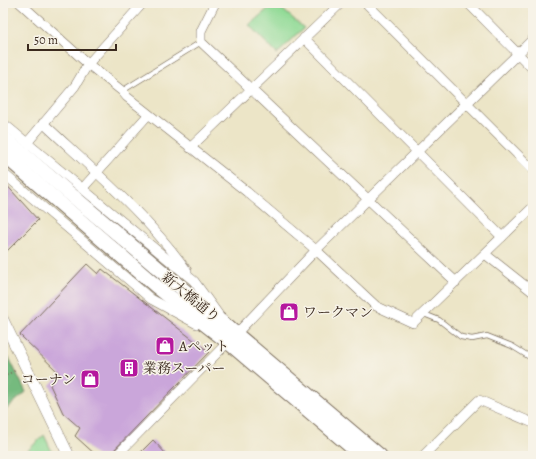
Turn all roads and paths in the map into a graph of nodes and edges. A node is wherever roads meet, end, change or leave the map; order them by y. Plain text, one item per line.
1 (20, 3) edge
2 (144, 3) edge
3 (215, 3) edge
4 (340, 3) edge
5 (366, 3) edge
6 (468, 3) edge
7 (304, 38) junction
8 (533, 40) edge
9 (201, 42) junction
10 (518, 54) junction
11 (88, 64) junction
12 (533, 69) edge
13 (250, 89) junction
14 (122, 91) junction
15 (467, 104) junction
16 (148, 115) junction
17 (3, 123) edge
18 (43, 123) junction
19 (3, 137) edge
20 (27, 143) junction
21 (190, 148) junction
22 (418, 152) junction
23 (3, 154) edge
24 (533, 170) edge
25 (3, 173) edge
26 (96, 173) junction
27 (82, 189) junction
28 (368, 200) junction
29 (533, 207) edge
30 (502, 237) junction
31 (316, 250) junction
32 (485, 254) junction
33 (160, 281) junction
34 (194, 281) junction
35 (456, 282) junction
36 (533, 292) edge
37 (424, 314) junction
38 (3, 320) edge
39 (228, 335) junction
40 (533, 359) edge
41 (24, 366) junction
42 (3, 377) edge
43 (533, 423) edge
44 (69, 456) edge
45 (116, 456) edge
46 (362, 456) edge
47 (380, 456) edge
48 (423, 456) edge

1 - 11 street
2 - 11 street
3 - 9 street
4 - 7 street
5 - 15 street
6 - 10 street
7 - 13 street
7 - 22 street
8 - 10 street
9 - 13 street
9 - 14 lane
10 - 12 street
10 - 15 street
11 - 14 street
11 - 18 street
13 - 21 street
13 - 28 street
14 - 16 street
15 - 22 street
15 - 24 street
16 - 21 street
16 - 26 street
17 - 20 street
18 - 20 street
18 - 26 street
19 - 33 main road, 新大橋通り
20 - 27 street
21 - 31 street
22 - 28 street
22 - 30 street
23 - 33 main road, 新大橋通り
25 - 39 street
26 - 27 street
26 - 34 street
27 - 34 street
28 - 31 street
28 - 35 street
29 - 30 street
30 - 32 street
31 - 37 street
31 - 39 street
32 - 35 street
32 - 36 street
33 - 39 main road, 新大橋通り
34 - 39 street
35 - 37 street
37 - 40 lane
38 - 41 street
39 - 45 street
39 - 46 main road, 新大橋通り
39 - 47 main road, 新大橋通り
41 - 42 path
41 - 44 street
43 - 48 street

